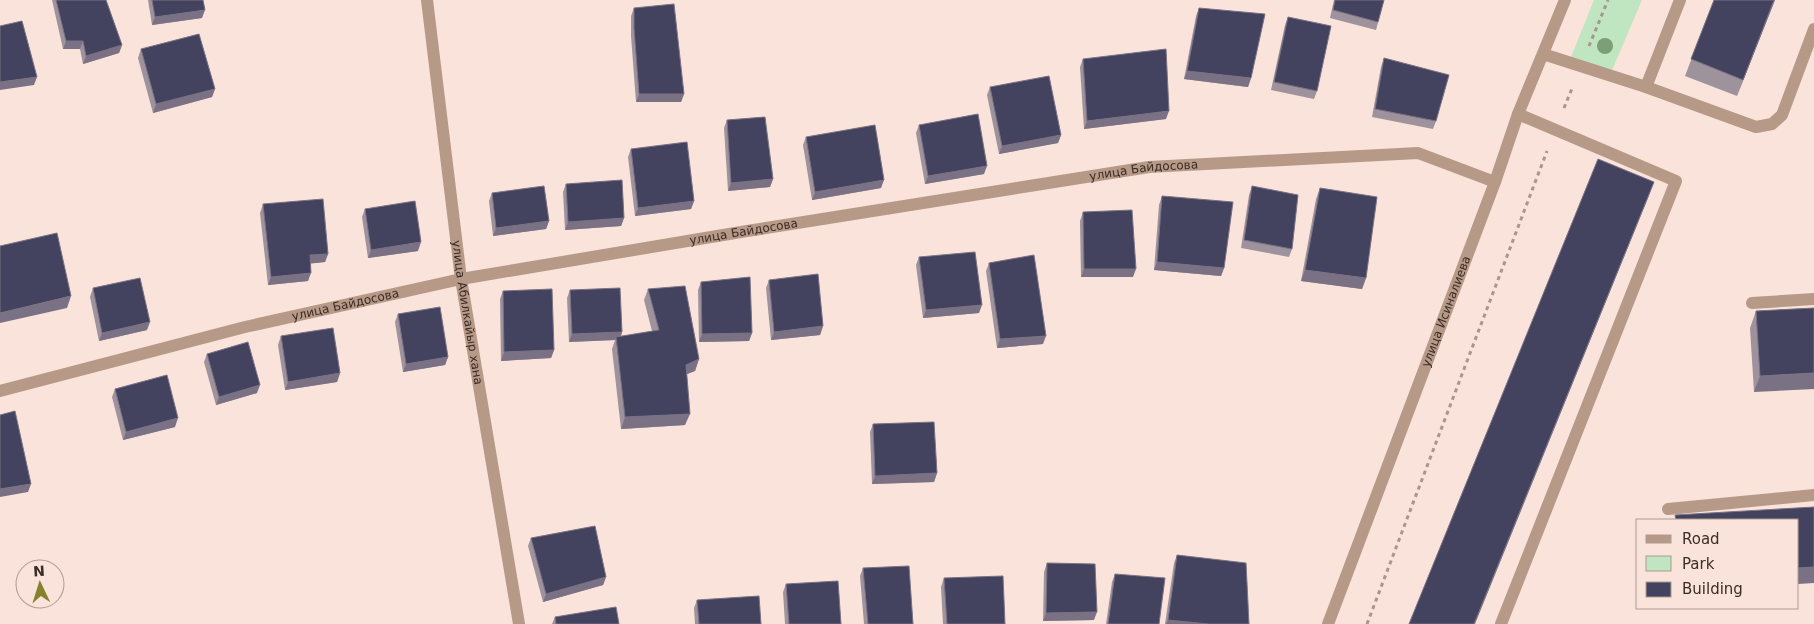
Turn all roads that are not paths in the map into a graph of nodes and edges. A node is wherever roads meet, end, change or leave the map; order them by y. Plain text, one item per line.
1 (427, 0) edge
2 (1565, 0) edge
3 (1680, 0) edge
4 (1814, 29) edge
5 (1543, 54) junction
6 (1646, 87) junction
7 (1518, 114) junction
8 (1495, 182) junction
9 (461, 279) junction
10 (1814, 299) edge
11 (1752, 303) dead end
12 (0, 390) edge
13 (1814, 495) edge
14 (1668, 509) dead end
15 (519, 624) edge
16 (1328, 624) edge
17 (1502, 624) edge

1 - 9 street, улица Абилкайыр хана
2 - 5 street, улица Исиналиева
3 - 6 street
4 - 6 street
5 - 6 street
5 - 7 street, улица Исиналиева
7 - 8 street, улица Исиналиева
7 - 17 street
8 - 9 street, улица Байдосова
8 - 16 street, улица Исиналиева
9 - 12 street, улица Байдосова
9 - 15 street, улица Абилкайыр хана
10 - 11 street
13 - 14 street

